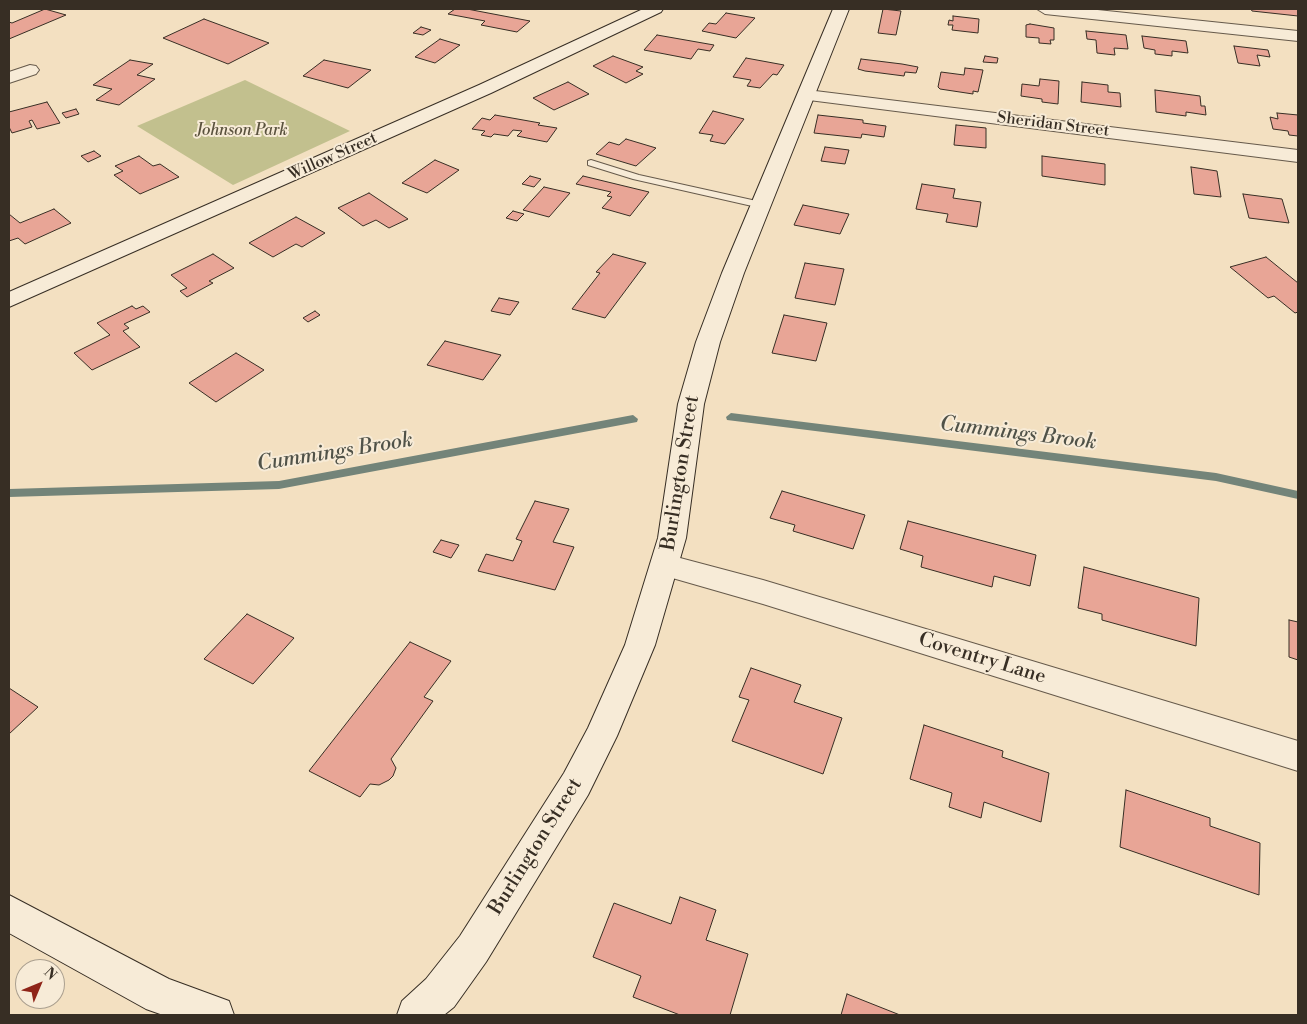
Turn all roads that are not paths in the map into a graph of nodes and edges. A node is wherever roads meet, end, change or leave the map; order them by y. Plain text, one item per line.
1 (655, 9) edge
2 (841, 9) edge
3 (1045, 9) edge
4 (1298, 36) edge
5 (30, 70) dead end
6 (9, 78) edge
7 (808, 95) junction
8 (1298, 156) edge
9 (591, 163) dead end
10 (761, 205) junction
11 (9, 300) edge
12 (665, 564) junction
13 (1298, 756) edge
14 (9, 914) edge
15 (215, 1015) edge
16 (416, 1015) edge

1 - 11 street, Willow Street
2 - 7 street, Burlington Street
3 - 4 street
5 - 6 street
7 - 8 street, Sheridan Street
7 - 10 street, Burlington Street
9 - 10 lane
10 - 12 street, Burlington Street
12 - 13 street, Coventry Lane
12 - 16 street, Burlington Street
14 - 15 street

